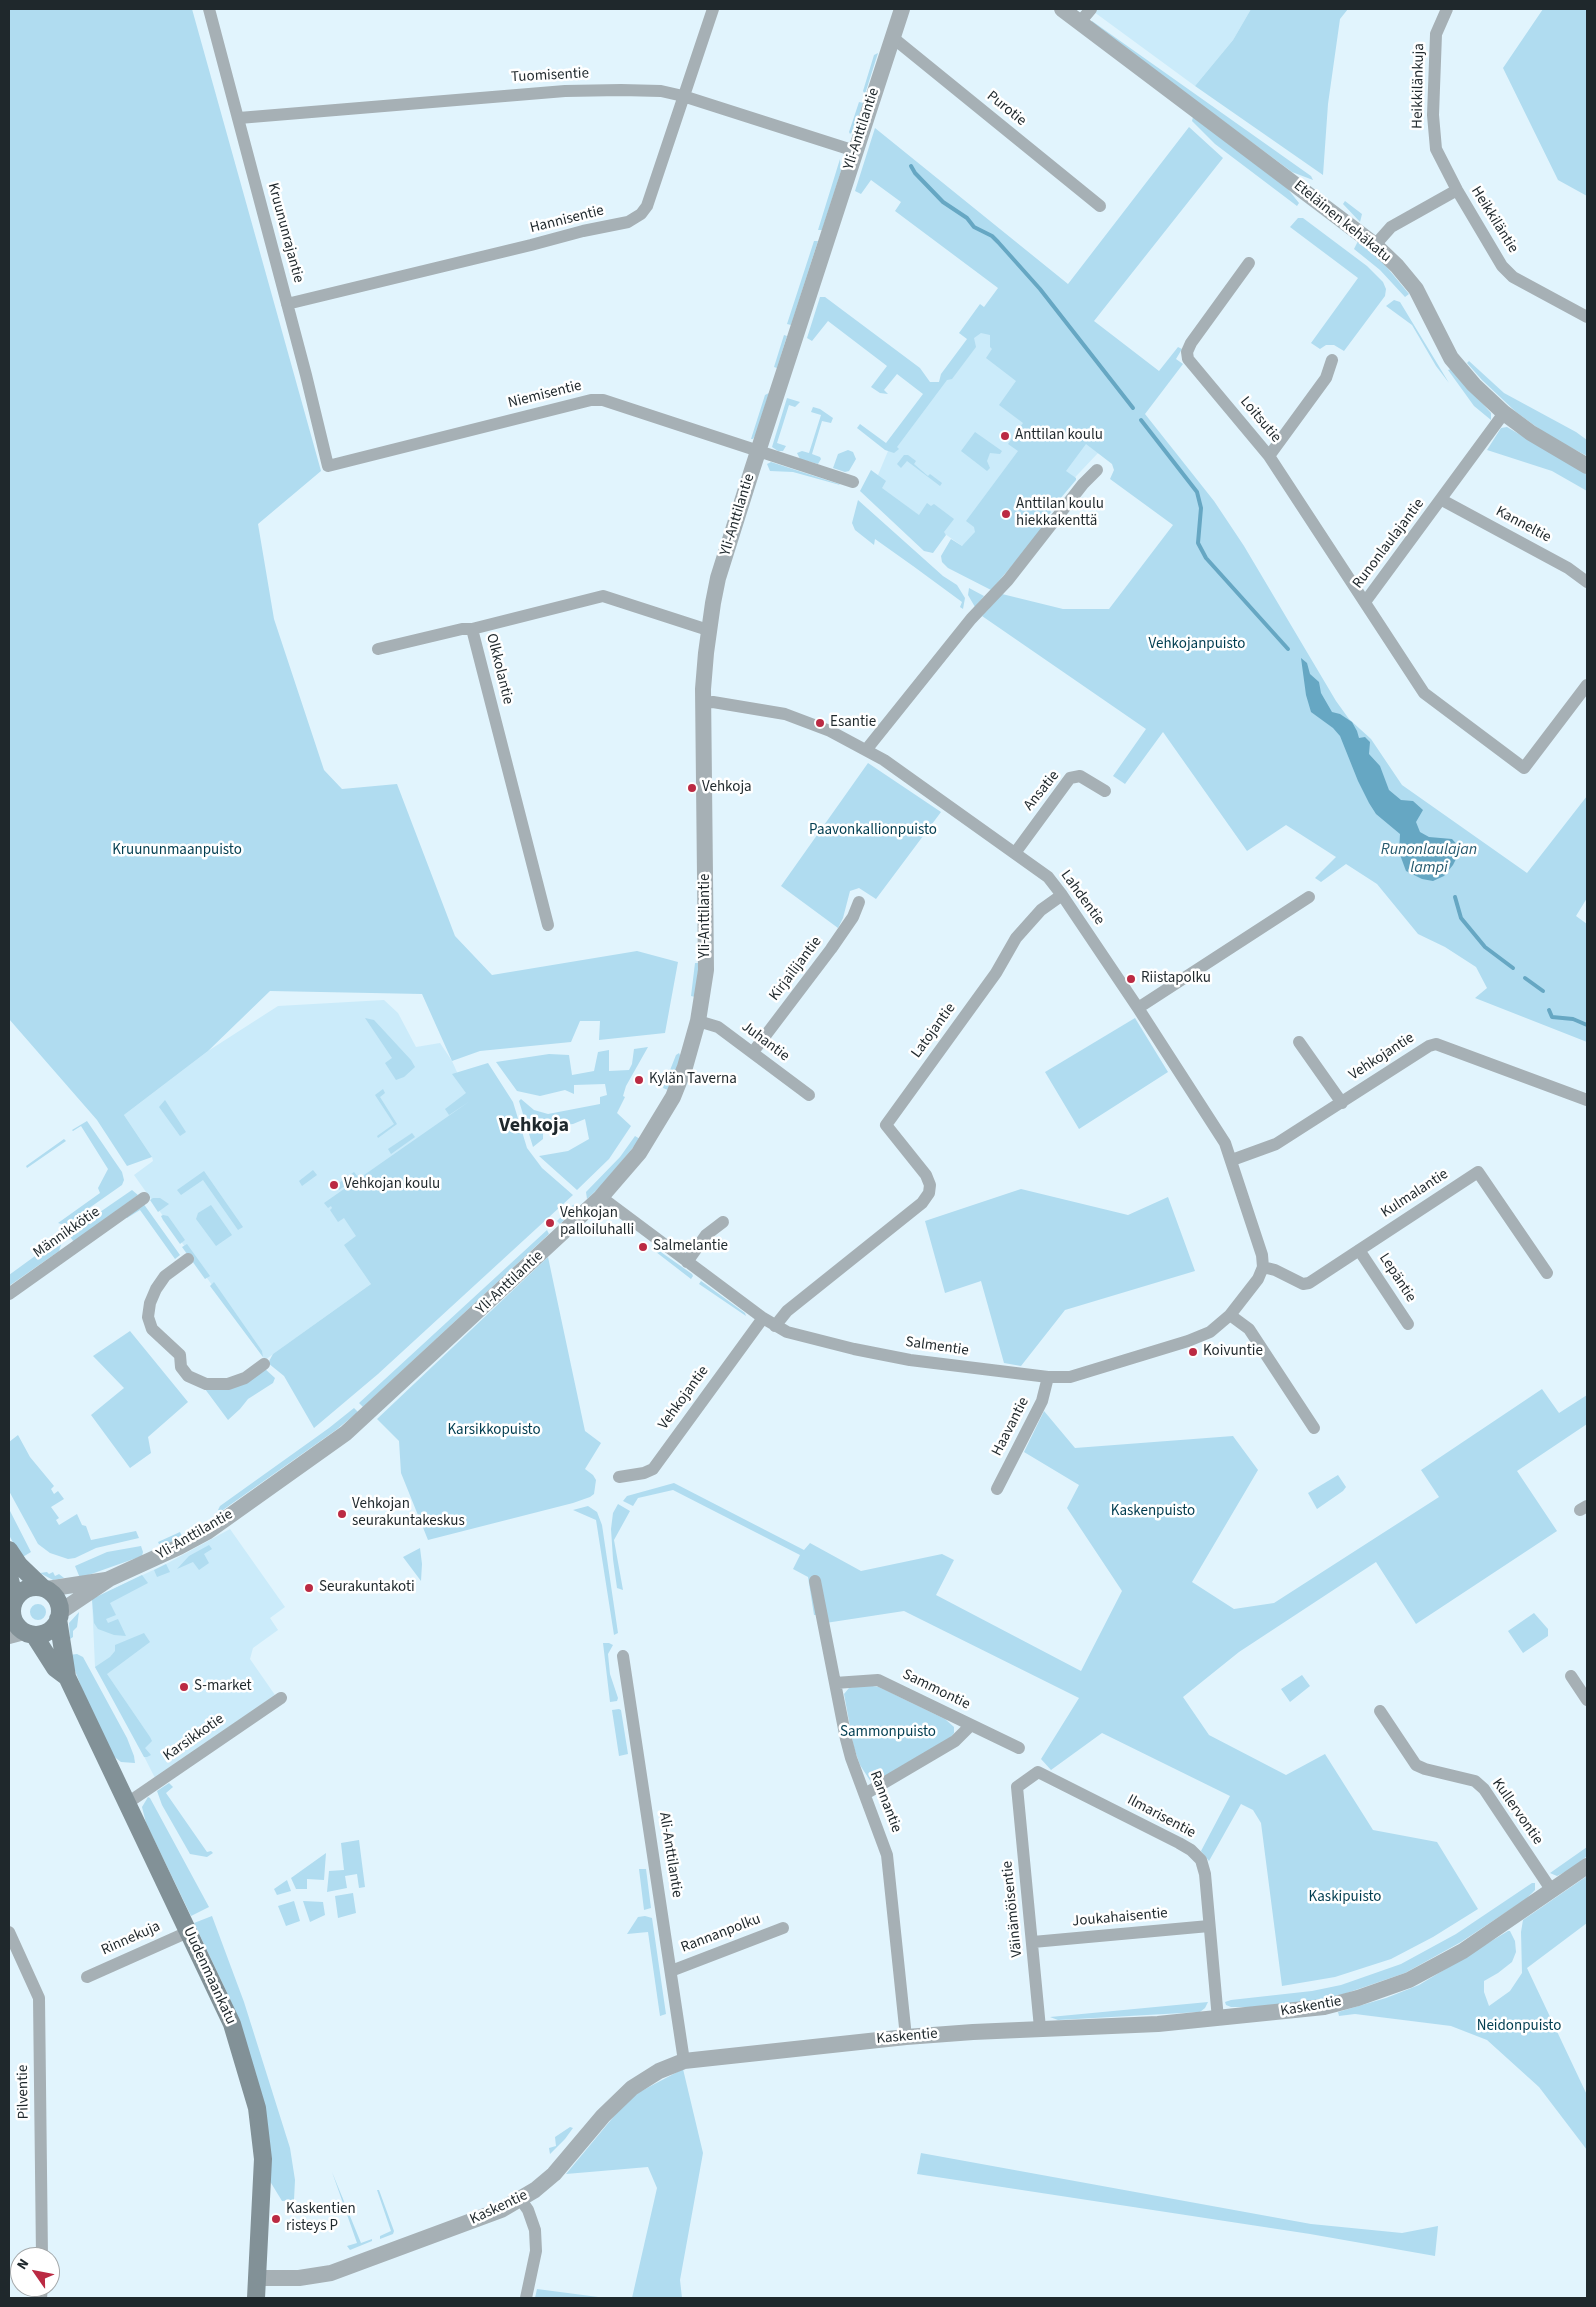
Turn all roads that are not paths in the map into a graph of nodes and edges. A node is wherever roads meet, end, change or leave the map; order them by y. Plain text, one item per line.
1 (210, 9) edge
2 (713, 9) edge
3 (902, 9) edge
4 (1062, 9) edge
5 (1091, 9) edge
6 (1447, 9) edge
7 (1080, 22) junction
8 (892, 37) junction
9 (683, 96) junction
10 (239, 118) junction
11 (855, 152) junction
12 (1458, 190) junction
13 (1100, 206) dead end
14 (1375, 245) junction
15 (1249, 263) dead end
16 (287, 304) junction
17 (1587, 317) edge
18 (1332, 360) dead end
19 (1504, 413) junction
20 (758, 450) junction
21 (1269, 456) junction
22 (328, 466) joint
23 (1587, 466) edge
24 (1097, 470) dead end
25 (853, 482) dead end
26 (1442, 500) junction
27 (1587, 582) edge
28 (1365, 602) junction
29 (472, 629) junction
30 (708, 630) junction
31 (378, 649) dead end
32 (1587, 685) edge
33 (703, 703) junction
34 (866, 750) junction
35 (1105, 791) dead end
36 (1015, 853) junction
37 (1062, 895) junction
38 (1309, 897) dead end
39 (859, 902) dead end
40 (548, 925) dead end
41 (1138, 1008) junction
42 (698, 1021) junction
43 (1299, 1042) dead end
44 (753, 1052) junction
45 (809, 1095) dead end
46 (1587, 1100) edge
47 (1342, 1103) junction
48 (1232, 1160) junction
49 (601, 1197) junction
50 (144, 1198) dead end
51 (723, 1222) dead end
52 (1359, 1250) junction
53 (188, 1259) dead end
54 (1263, 1261) junction
55 (687, 1262) junction
56 (1547, 1273) dead end
57 (9, 1294) edge
58 (1230, 1315) junction
59 (763, 1318) junction
60 (1408, 1324) dead end
61 (775, 1326) junction
62 (264, 1364) dead end
63 (1048, 1377) junction
64 (1314, 1428) dead end
65 (619, 1477) dead end
66 (997, 1489) dead end
67 (9, 1550) edge
68 (9, 1576) edge
69 (108, 1579) junction
70 (815, 1581) dead end
71 (44, 1588) junction
72 (12, 1605) edge
73 (59, 1616) junction
74 (22, 1634) edge
75 (623, 1656) dead end
76 (1571, 1676) dead end
77 (67, 1677) junction
78 (835, 1683) junction
79 (280, 1698) dead end
80 (1587, 1700) edge
81 (1380, 1711) dead end
82 (971, 1726) junction
83 (1019, 1748) dead end
84 (1017, 1786) joint
85 (866, 1794) junction
86 (126, 1804) junction
87 (1587, 1866) edge
88 (1552, 1891) junction
89 (1209, 1926) junction
90 (783, 1928) dead end
91 (9, 1932) edge
92 (188, 1932) junction
93 (1033, 1942) junction
94 (671, 1970) junction
95 (87, 1977) dead end
96 (1218, 2019) junction
97 (1040, 2028) junction
98 (906, 2037) junction
99 (684, 2060) junction
100 (520, 2200) junction
101 (42, 2247) edge
102 (258, 2278) junction
103 (256, 2298) edge
104 (526, 2298) edge

1 - 10 street, Kruununrajantie
2 - 9 street, Hannisentie
3 - 8 street, Yli-Anttilantie
4 - 7 street, Eteläinen kehäkatu
5 - 7 street
6 - 12 street, Heikkilänkuja
7 - 14 street, Eteläinen kehäkatu
8 - 11 street, Yli-Anttilantie
8 - 13 street, Purotie
9 - 10 street, Tuomisentie
9 - 11 street, Tuomisentie
9 - 16 street, Hannisentie
10 - 16 street, Kruununrajantie
11 - 20 street, Yli-Anttilantie
12 - 14 street, Heikkiläntie
12 - 17 street, Heikkiläntie
14 - 19 street, Eteläinen kehäkatu
15 - 21 street, Loitsutie
16 - 22 street, Kruununrajantie
18 - 21 street
19 - 23 street, Eteläinen kehäkatu
19 - 26 street, Runonlaulajantie
20 - 22 street, Niemisentie
20 - 25 street, Niemisentie
20 - 30 street, Yli-Anttilantie
21 - 28 street, Loitsutie
24 - 34 street
26 - 27 street, Kanneltie
26 - 28 street, Runonlaulajantie
28 - 32 street, Runonlaulajantie
29 - 30 street, Olkkolantie
29 - 31 street
29 - 40 street, Olkkolantie
30 - 33 street, Yli-Anttilantie
33 - 34 street, Lahdentie
33 - 42 street, Yli-Anttilantie
34 - 36 street, Lahdentie
35 - 36 street, Ansatie
36 - 37 street, Lahdentie
37 - 41 street, Lahdentie
37 - 61 street, Latojantie
38 - 41 street
39 - 44 street, Kirjailijantie
41 - 48 street, Lahdentie
42 - 44 street, Juhantie
42 - 49 street, Yli-Anttilantie
43 - 47 street
44 - 45 street, Juhantie
46 - 47 street, Vehkojantie
47 - 48 street, Vehkojantie
48 - 54 street, Lahdentie
49 - 55 street, Salmentie
49 - 69 street, Yli-Anttilantie
50 - 57 street, Männikkötie
51 - 55 street
52 - 54 street, Kulmalantie
52 - 56 street, Kulmalantie
52 - 60 street, Lepäntie
53 - 62 street
54 - 58 street, Salmentie
55 - 59 street, Salmentie
58 - 63 street, Salmentie
58 - 64 street
59 - 61 street, Salmentie
59 - 65 street, Vehkojantie
61 - 63 street, Salmentie
63 - 66 street, Haavantie
67 - 71 main road
68 - 72 main road
69 - 71 street, Yli-Anttilantie
69 - 73 street, Yli-Anttilantie
70 - 78 street, Rannantie
71 - 72 main road
71 - 73 main road
72 - 74 main road
73 - 74 main road
73 - 77 main road, Uudenmaankatu
74 - 77 main road, Uudenmaankatu
75 - 94 street, Ali-Anttilantie
76 - 80 street
77 - 86 main road, Uudenmaankatu
78 - 82 street, Sammontie
78 - 85 street, Rannantie
79 - 86 street, Karsikkotie
81 - 88 street, Kullervontie
82 - 83 street, Sammontie
82 - 85 street
84 - 89 street, Ilmarisentie
84 - 93 street, Väinämöisentie
85 - 98 street, Rannantie
86 - 92 main road, Uudenmaankatu
87 - 88 street, Kaskentie
88 - 96 street, Kaskentie
89 - 93 street, Joukahaisentie
89 - 96 street, Ilmarisentie
90 - 94 street, Rannanpolku
91 - 101 street, Pilventie
92 - 95 street, Rinnekuja
92 - 102 main road, Uudenmaankatu
93 - 97 street, Väinämöisentie
94 - 99 street, Ali-Anttilantie
96 - 97 street, Kaskentie
97 - 98 street, Kaskentie
98 - 99 street, Kaskentie
99 - 100 street, Kaskentie
100 - 102 street, Kaskentie
100 - 104 street
102 - 103 main road, Uudenmaankatu

